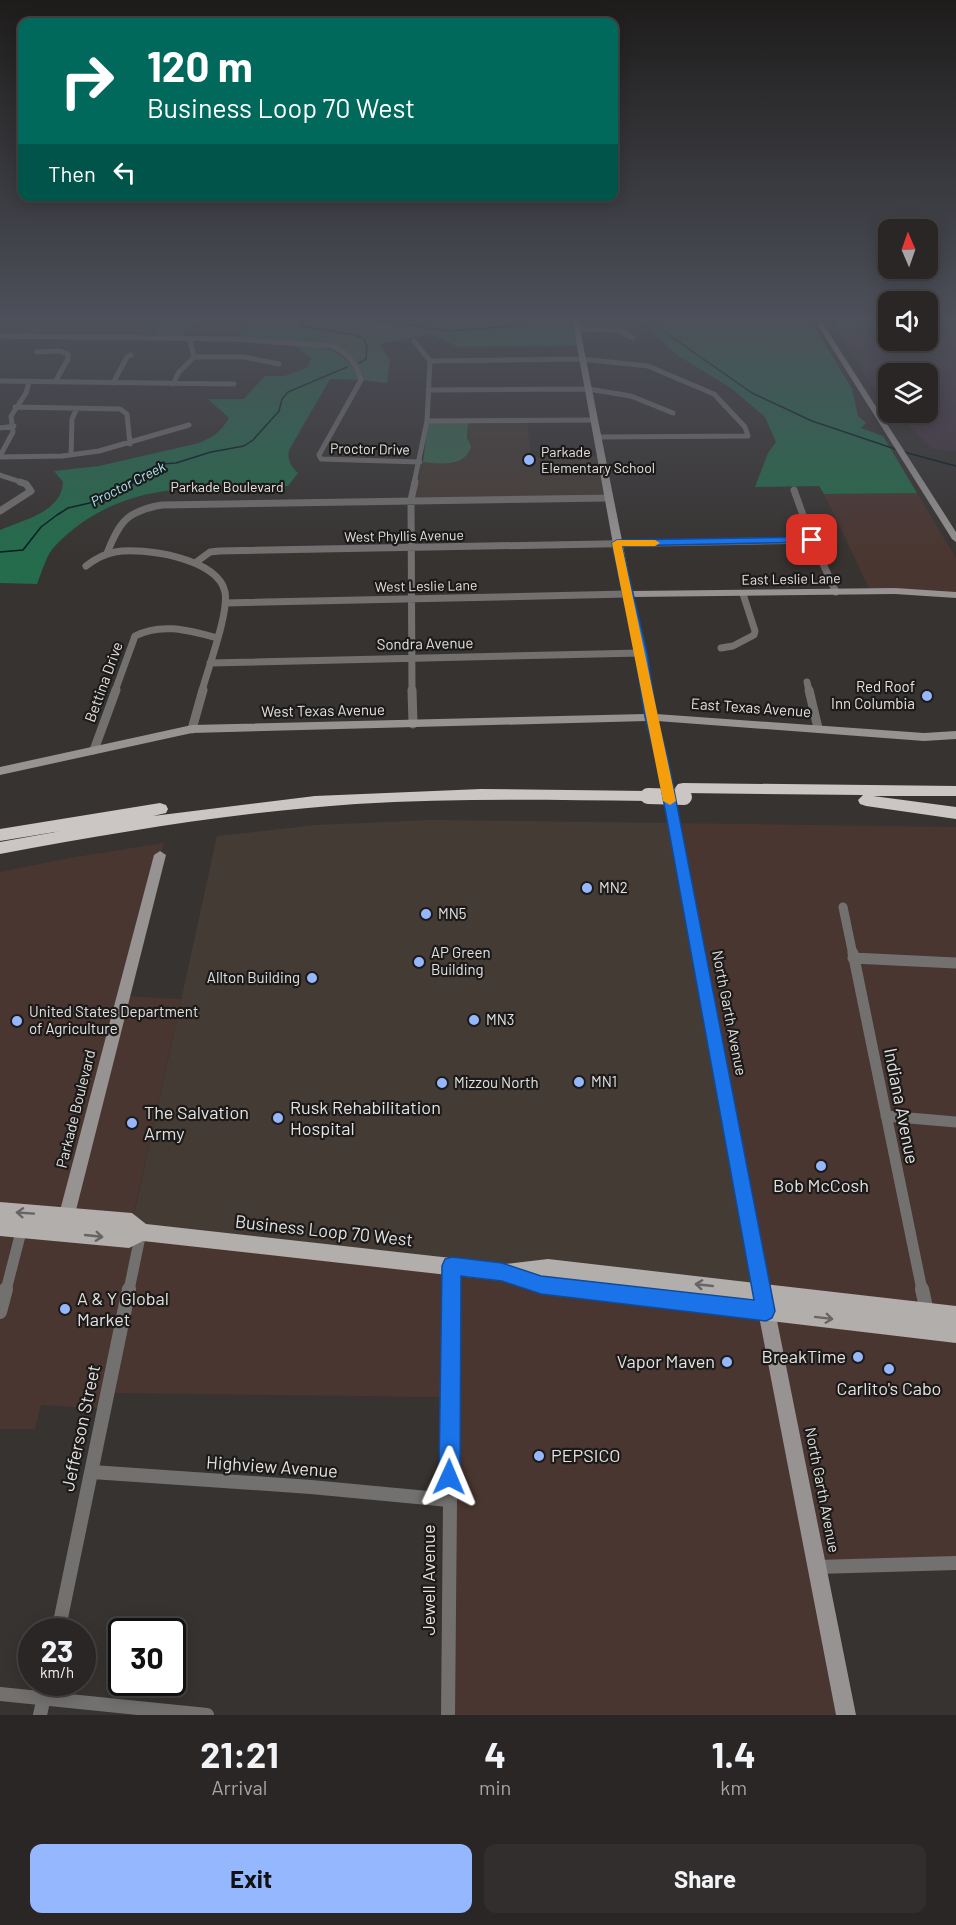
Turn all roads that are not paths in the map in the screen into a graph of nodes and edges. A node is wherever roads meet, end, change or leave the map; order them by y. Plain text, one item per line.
1 (21, 399) edge
2 (348, 399) edge
3 (428, 399) edge
4 (590, 399) edge
5 (638, 399) edge
6 (719, 399) edge
7 (868, 399) edge
8 (15, 407) junction
9 (77, 408) junction
10 (673, 413) dead end
11 (595, 420) junction
12 (427, 421) junction
13 (189, 424) dead end
14 (14, 426) junction
15 (0, 428) edge
16 (598, 437) junction
17 (130, 444) junction
18 (70, 455) junction
19 (0, 456) edge
20 (420, 462) junction
21 (0, 475) edge
22 (794, 490) dead end
23 (608, 498) junction
24 (411, 500) junction
25 (0, 511) edge
26 (956, 539) edge
27 (812, 540) junction
28 (617, 543) junction
29 (411, 549) junction
30 (108, 553) junction
31 (195, 563) junction
32 (86, 566) dead end
33 (836, 592) junction
34 (627, 594) junction
35 (743, 594) junction
36 (956, 595) edge
37 (410, 598) junction
38 (226, 603) junction
39 (218, 638) junction
40 (721, 648) dead end
41 (641, 653) junction
42 (411, 658) junction
43 (210, 663) junction
44 (807, 682) dead end
45 (651, 717) junction
46 (413, 723) junction
47 (818, 728) junction
48 (192, 729) junction
49 (956, 735) edge
50 (94, 750) junction
51 (0, 771) edge
52 (956, 786) edge
53 (888, 790) junction
54 (956, 791) edge
55 (647, 792) junction
56 (683, 792) junction
57 (866, 800) junction
58 (956, 801) edge
59 (956, 813) edge
60 (0, 835) edge
61 (0, 848) edge
62 (160, 855) dead end
63 (843, 907) dead end
64 (854, 957) junction
65 (956, 963) edge
66 (886, 1116) junction
67 (956, 1122) edge
68 (0, 1211) edge
69 (64, 1224) junction
70 (0, 1227) edge
71 (22, 1228) junction
72 (142, 1232) junction
73 (452, 1266) junction
74 (502, 1272) junction
75 (762, 1292) junction
76 (766, 1311) junction
77 (0, 1312) edge
78 (927, 1312) junction
79 (956, 1315) edge
80 (956, 1333) edge
81 (92, 1472) junction
82 (449, 1500) junction
83 (956, 1563) edge
84 (817, 1567) junction
85 (61, 1618) edge
86 (0, 1694) edge
87 (41, 1708) edge
88 (207, 1715) edge
89 (448, 1715) edge
90 (846, 1715) edge

1 - 8 street
2 - 20 street, Proctor Drive
3 - 12 street
4 - 11 street, North Garth Avenue
5 - 10 street
6 - 16 street
7 - 26 street
8 - 9 street
8 - 14 street
9 - 17 street
9 - 18 street
11 - 12 street
11 - 16 street, North Garth Avenue
12 - 20 street
13 - 17 street
14 - 15 street
14 - 19 street
16 - 23 street, North Garth Avenue
17 - 18 street
18 - 19 street
20 - 24 street
21 - 25 street
22 - 27 street
23 - 24 street, Parkade Boulevard
23 - 28 street, North Garth Avenue
24 - 29 street
24 - 30 street, Parkade Boulevard
27 - 28 street, West Phyllis Avenue
27 - 33 street
28 - 29 street, West Phyllis Avenue
28 - 34 street, North Garth Avenue
29 - 31 street, West Phyllis Avenue
29 - 37 street
30 - 31 street
30 - 32 street
31 - 38 street
33 - 35 street, East Leslie Lane
33 - 36 street, East Leslie Lane
34 - 35 street, East Leslie Lane
34 - 37 street, West Leslie Lane
34 - 41 street, North Garth Avenue
35 - 40 street
37 - 38 street, West Leslie Lane
37 - 42 street
38 - 39 street
39 - 43 street
39 - 50 street, Bettina Drive
41 - 42 street, Sondra Avenue
41 - 45 street, North Garth Avenue
42 - 43 street, Sondra Avenue
42 - 46 street
43 - 48 street
44 - 47 street
45 - 46 street, West Texas Avenue
45 - 47 street, East Texas Avenue
45 - 75 street, North Garth Avenue
46 - 48 street, West Texas Avenue
47 - 49 street, East Texas Avenue
48 - 50 street, West Texas Avenue
50 - 51 street, West Texas Avenue
52 - 53 highway
53 - 54 highway
53 - 56 highway
55 - 56 highway, bridge
55 - 60 highway
55 - 61 highway
56 - 57 highway
57 - 58 highway
57 - 59 highway
62 - 69 street, Parkade Boulevard
63 - 64 street, Indiana Avenue
64 - 65 street
64 - 66 street, Indiana Avenue
66 - 67 street
66 - 78 street, Indiana Avenue
69 -> 68 main road, Business Loop 70 West
69 - 71 main road, Business Loop 70 West
69 - 72 main road, Business Loop 70 West
70 - 71 main road, Business Loop 70 West
71 - 77 street
72 - 73 main road, Business Loop 70 West
72 - 81 street, Jefferson Street
73 - 74 main road, Business Loop 70 West
73 - 82 street, Jewell Avenue
75 -> 74 main road, Business Loop 70 West
74 - 76 main road, Business Loop 70 West
75 - 76 street, North Garth Avenue
75 - 78 main road, Business Loop 70 West
76 -> 80 main road, Business Loop 70 West
76 - 84 street, North Garth Avenue
78 - 79 main road, Business Loop 70 West
81 - 82 street, Highview Avenue
81 - 85 street, Jefferson Street
82 - 89 street, Jewell Avenue
83 - 84 street
84 - 90 street, North Garth Avenue
86 - 87 street
87 - 88 street

